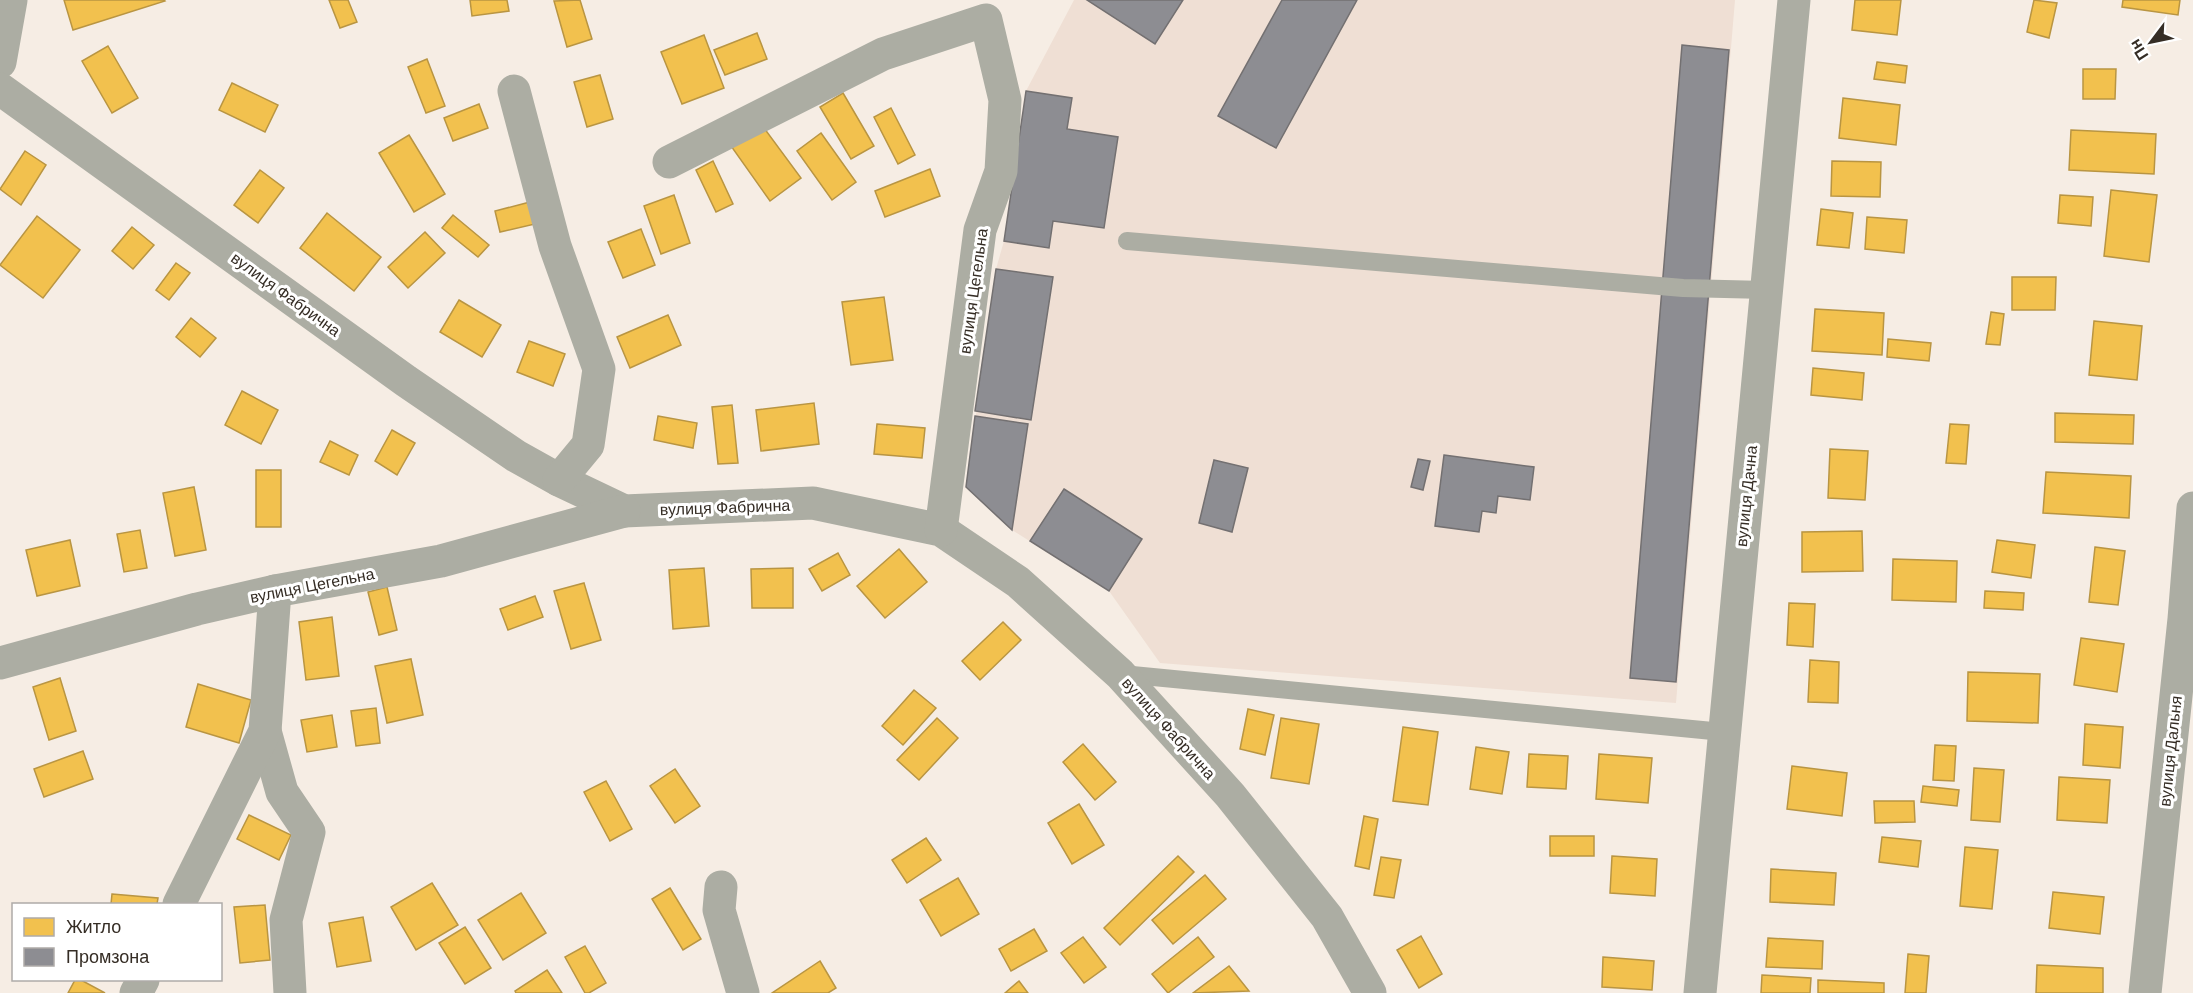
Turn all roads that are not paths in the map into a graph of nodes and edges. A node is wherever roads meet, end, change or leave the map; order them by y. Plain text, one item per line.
1 (11, 0) edge
2 (1794, 0) edge
3 (0, 63) edge
4 (0, 89) edge
5 (514, 91) dead end
6 (669, 162) dead end
7 (1127, 241) dead end
8 (1766, 290) junction
9 (559, 480) junction
10 (2193, 508) edge
11 (624, 511) junction
12 (941, 530) junction
13 (275, 591) junction
14 (2189, 620) edge
15 (0, 663) edge
16 (1120, 674) junction
17 (265, 730) junction
18 (1723, 732) junction
19 (721, 887) dead end
20 (179, 903) edge
21 (290, 993) edge
22 (743, 993) edge
23 (1370, 993) edge
24 (1700, 993) edge
25 (2145, 993) edge

1 - 3 street
2 - 8 street, вулиця Дачна
4 - 9 street, вулиця Фабрична
5 - 9 street
6 - 12 street, вулиця Цегельна
7 - 8 lane
8 - 18 street, вулиця Дачна
9 - 11 street, вулиця Фабрична
10 - 14 street, вулиця Дальня
11 - 12 street, вулиця Фабрична
11 - 13 street, вулиця Цегельна
12 - 16 street, вулиця Фабрична
13 - 15 street, вулиця Цегельна
13 - 17 street
14 - 25 street, вулиця Дальня
16 - 18 lane
16 - 23 street, вулиця Фабрична
17 - 20 street
17 - 21 street
18 - 24 street, вулиця Дачна
19 - 22 street

